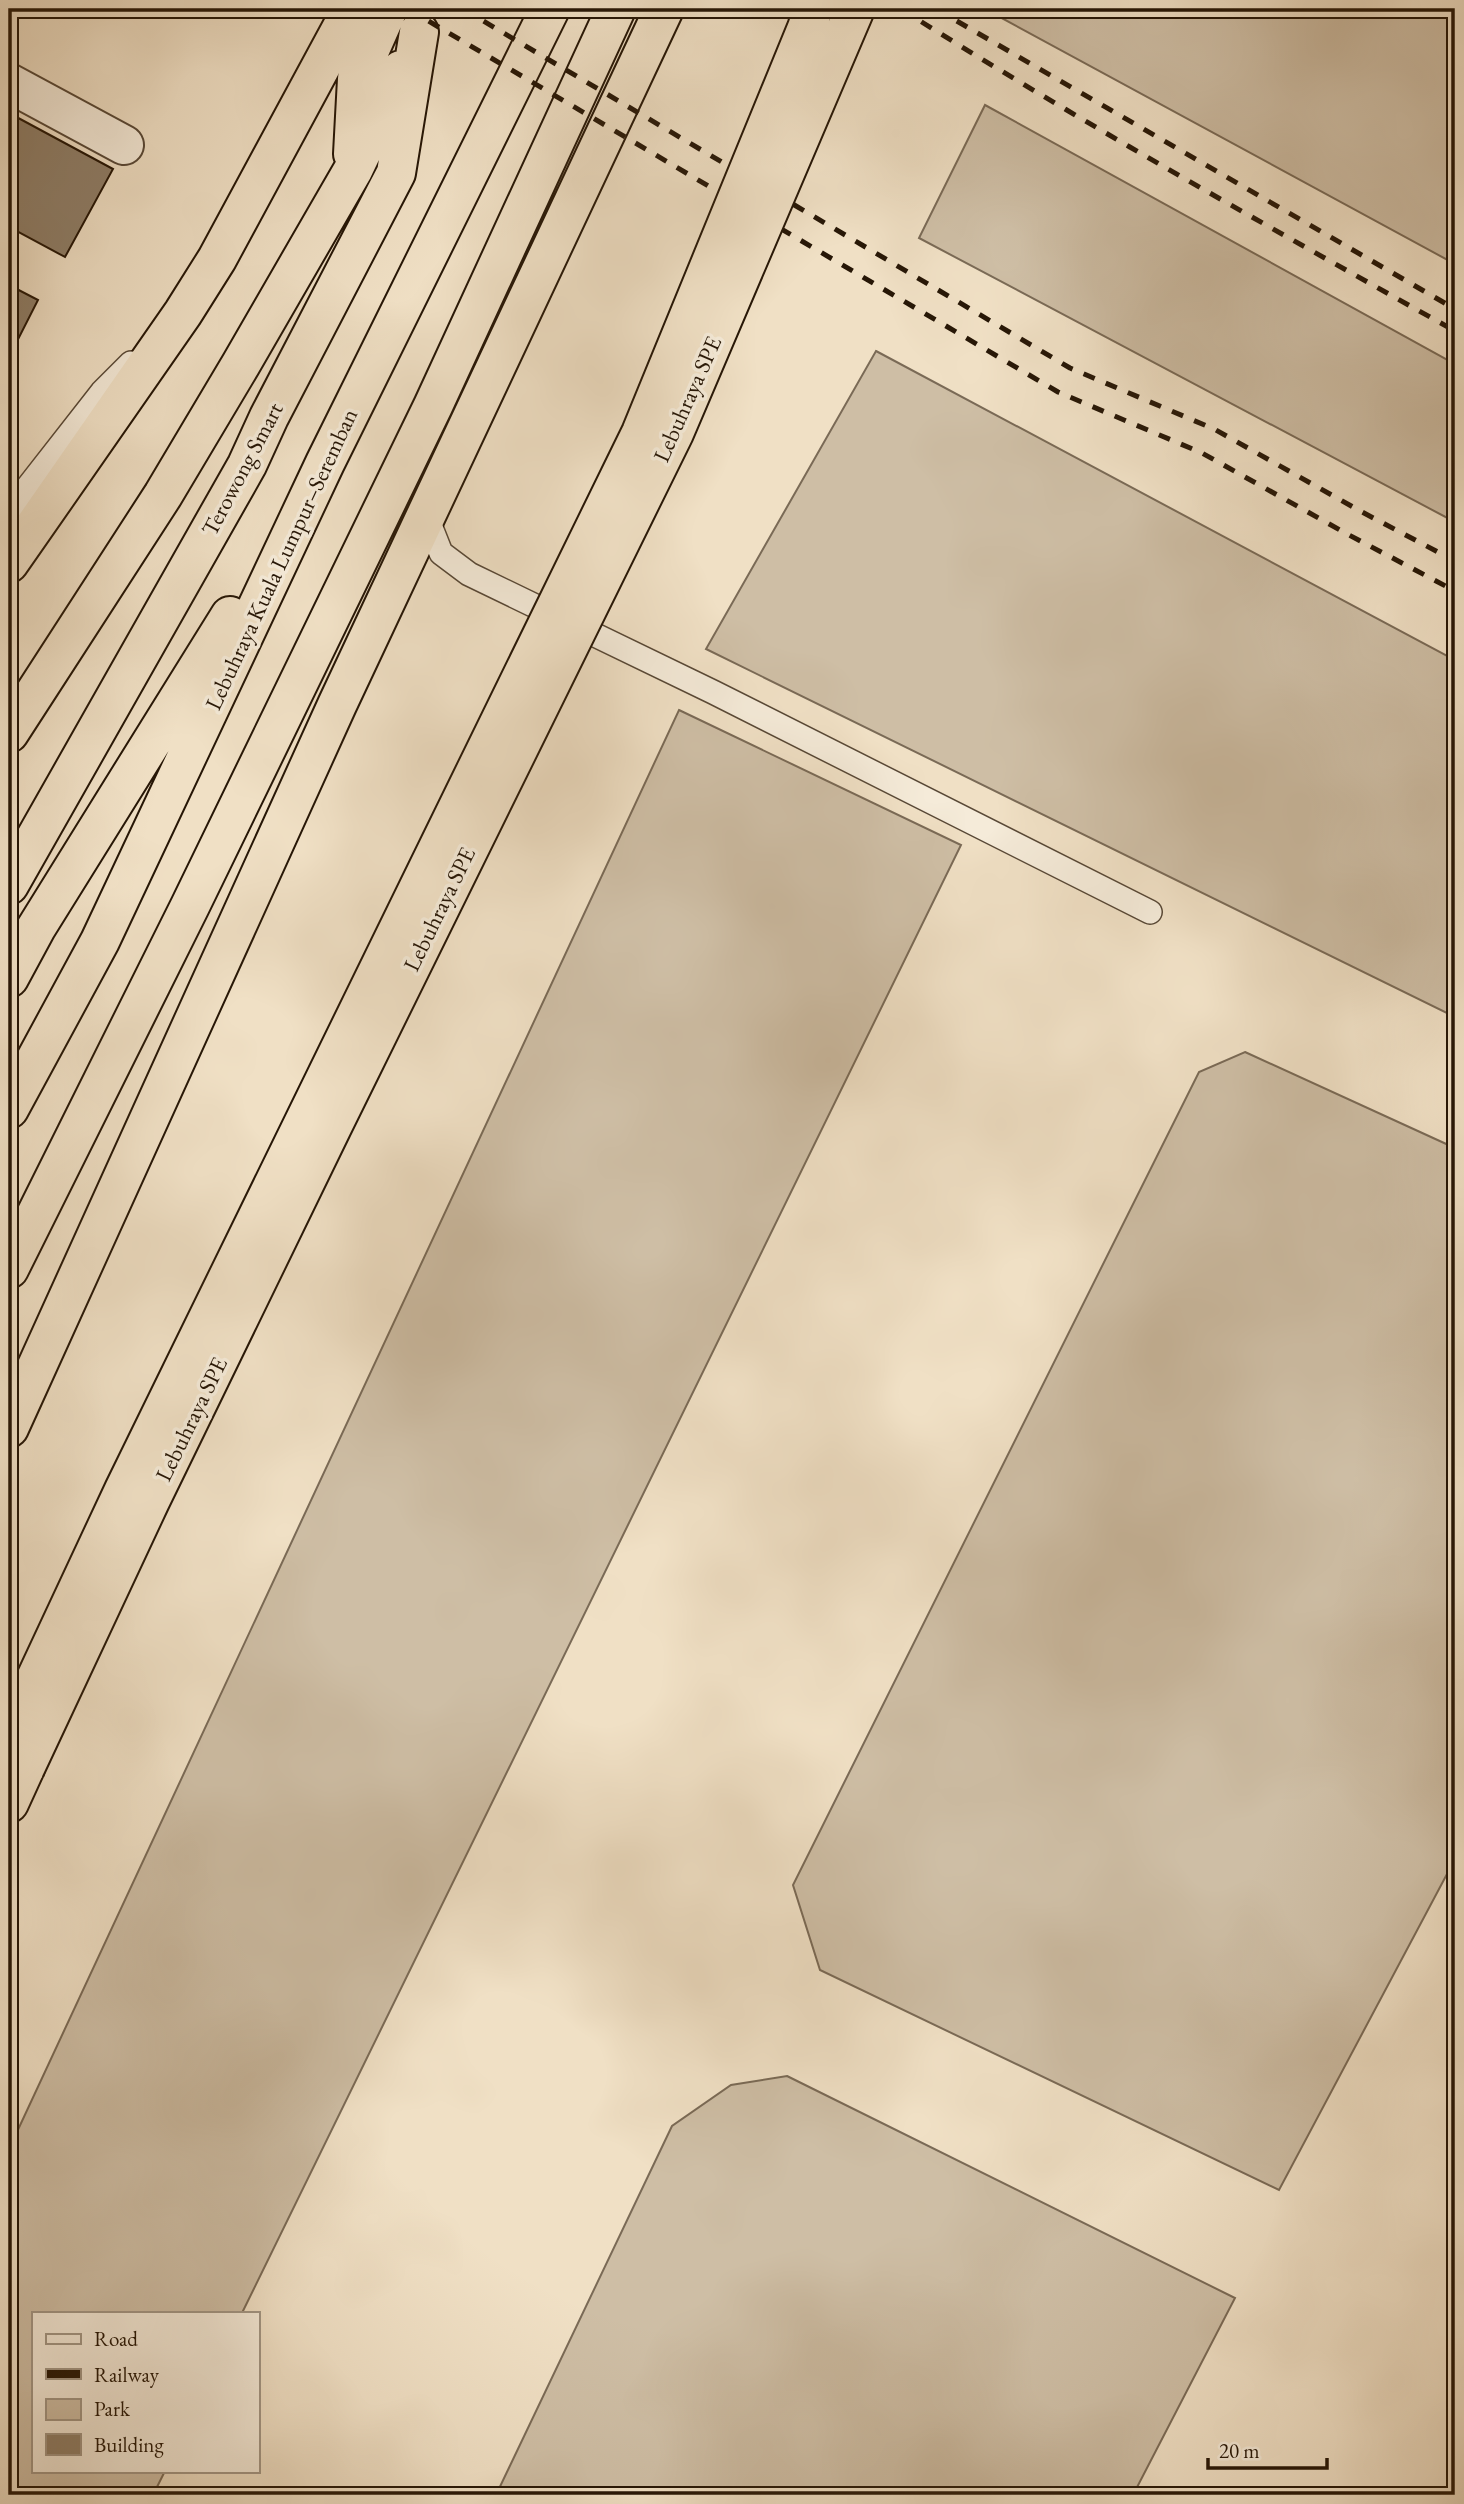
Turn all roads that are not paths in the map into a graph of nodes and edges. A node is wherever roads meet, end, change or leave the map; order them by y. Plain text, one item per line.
1 (352, 9) edge
2 (388, 9) edge
3 (550, 9) edge
4 (616, 9) edge
5 (664, 9) edge
6 (813, 9) edge
7 (855, 9) edge
8 (425, 20) edge
9 (9, 83) edge
10 (124, 145) dead end
11 (353, 170) junction
12 (183, 313) junction
13 (325, 463) junction
14 (9, 511) edge
15 (426, 515) junction
16 (9, 563) edge
17 (9, 733) edge
18 (9, 885) edge
19 (1150, 912) dead end
20 (9, 978) edge
21 (9, 1109) edge
22 (9, 1269) edge
23 (9, 1428) edge
24 (9, 1736) edge
25 (9, 1803) edge

1 - 12 highway
2 - 11 highway
3 - 13 highway, Lebuhraya Kuala Lumpur–Seremban
4 - 22 highway
5 - 15 highway
6 - 24 highway, Lebuhraya SPE, bridge
7 - 25 highway, Lebuhraya SPE, bridge
8 - 11 highway
8 - 18 highway, Terowong Smart
9 - 10 street
11 - 17 highway
12 - 14 lane
12 - 16 highway
13 - 20 highway
13 - 21 highway, Lebuhraya Kuala Lumpur–Seremban
15 - 19 lane
15 - 23 highway

